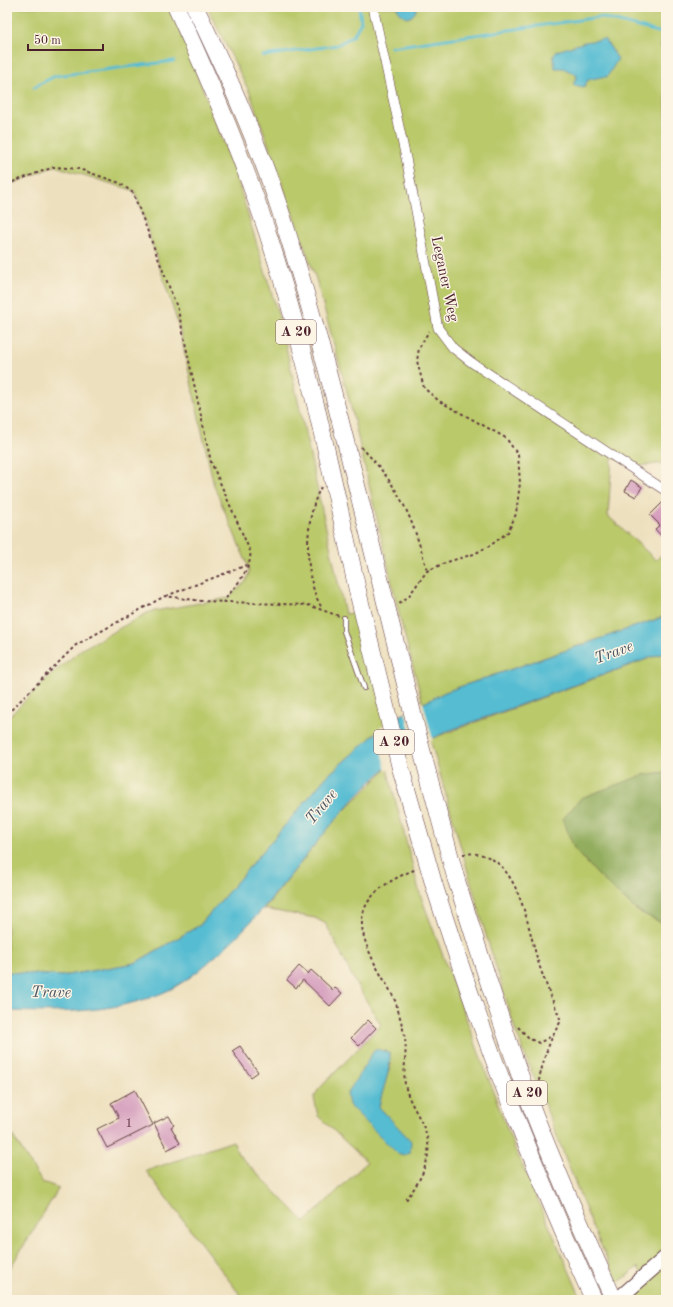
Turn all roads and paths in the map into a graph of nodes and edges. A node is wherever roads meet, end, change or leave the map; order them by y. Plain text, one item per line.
1 (176, 7) edge
2 (195, 7) edge
3 (373, 7) edge
4 (7, 184) edge
5 (438, 328) junction
6 (361, 447) dead end
7 (322, 486) dead end
8 (666, 491) edge
9 (249, 564) junction
10 (426, 571) junction
11 (165, 596) junction
12 (388, 598) junction
13 (224, 602) junction
14 (322, 609) junction
15 (344, 618) joint
16 (364, 688) dead end
17 (7, 714) edge
18 (514, 1023) dead end
19 (551, 1037) dead end
20 (666, 1257) edge
21 (594, 1300) edge
22 (616, 1300) edge

1 - 21 highway, A 20, bridge
2 - 12 highway, A 20
3 - 5 street, Leganer Weg
4 - 9 path
5 - 8 street, Leganer Weg
5 - 10 path
6 - 10 path
7 - 14 path
9 - 11 path
9 - 13 path
10 - 12 path
11 - 13 path
11 - 17 path
12 - 22 highway, A 20, bridge
13 - 14 path
14 - 15 path
15 - 16 lane
18 - 19 path
20 - 22 main road

